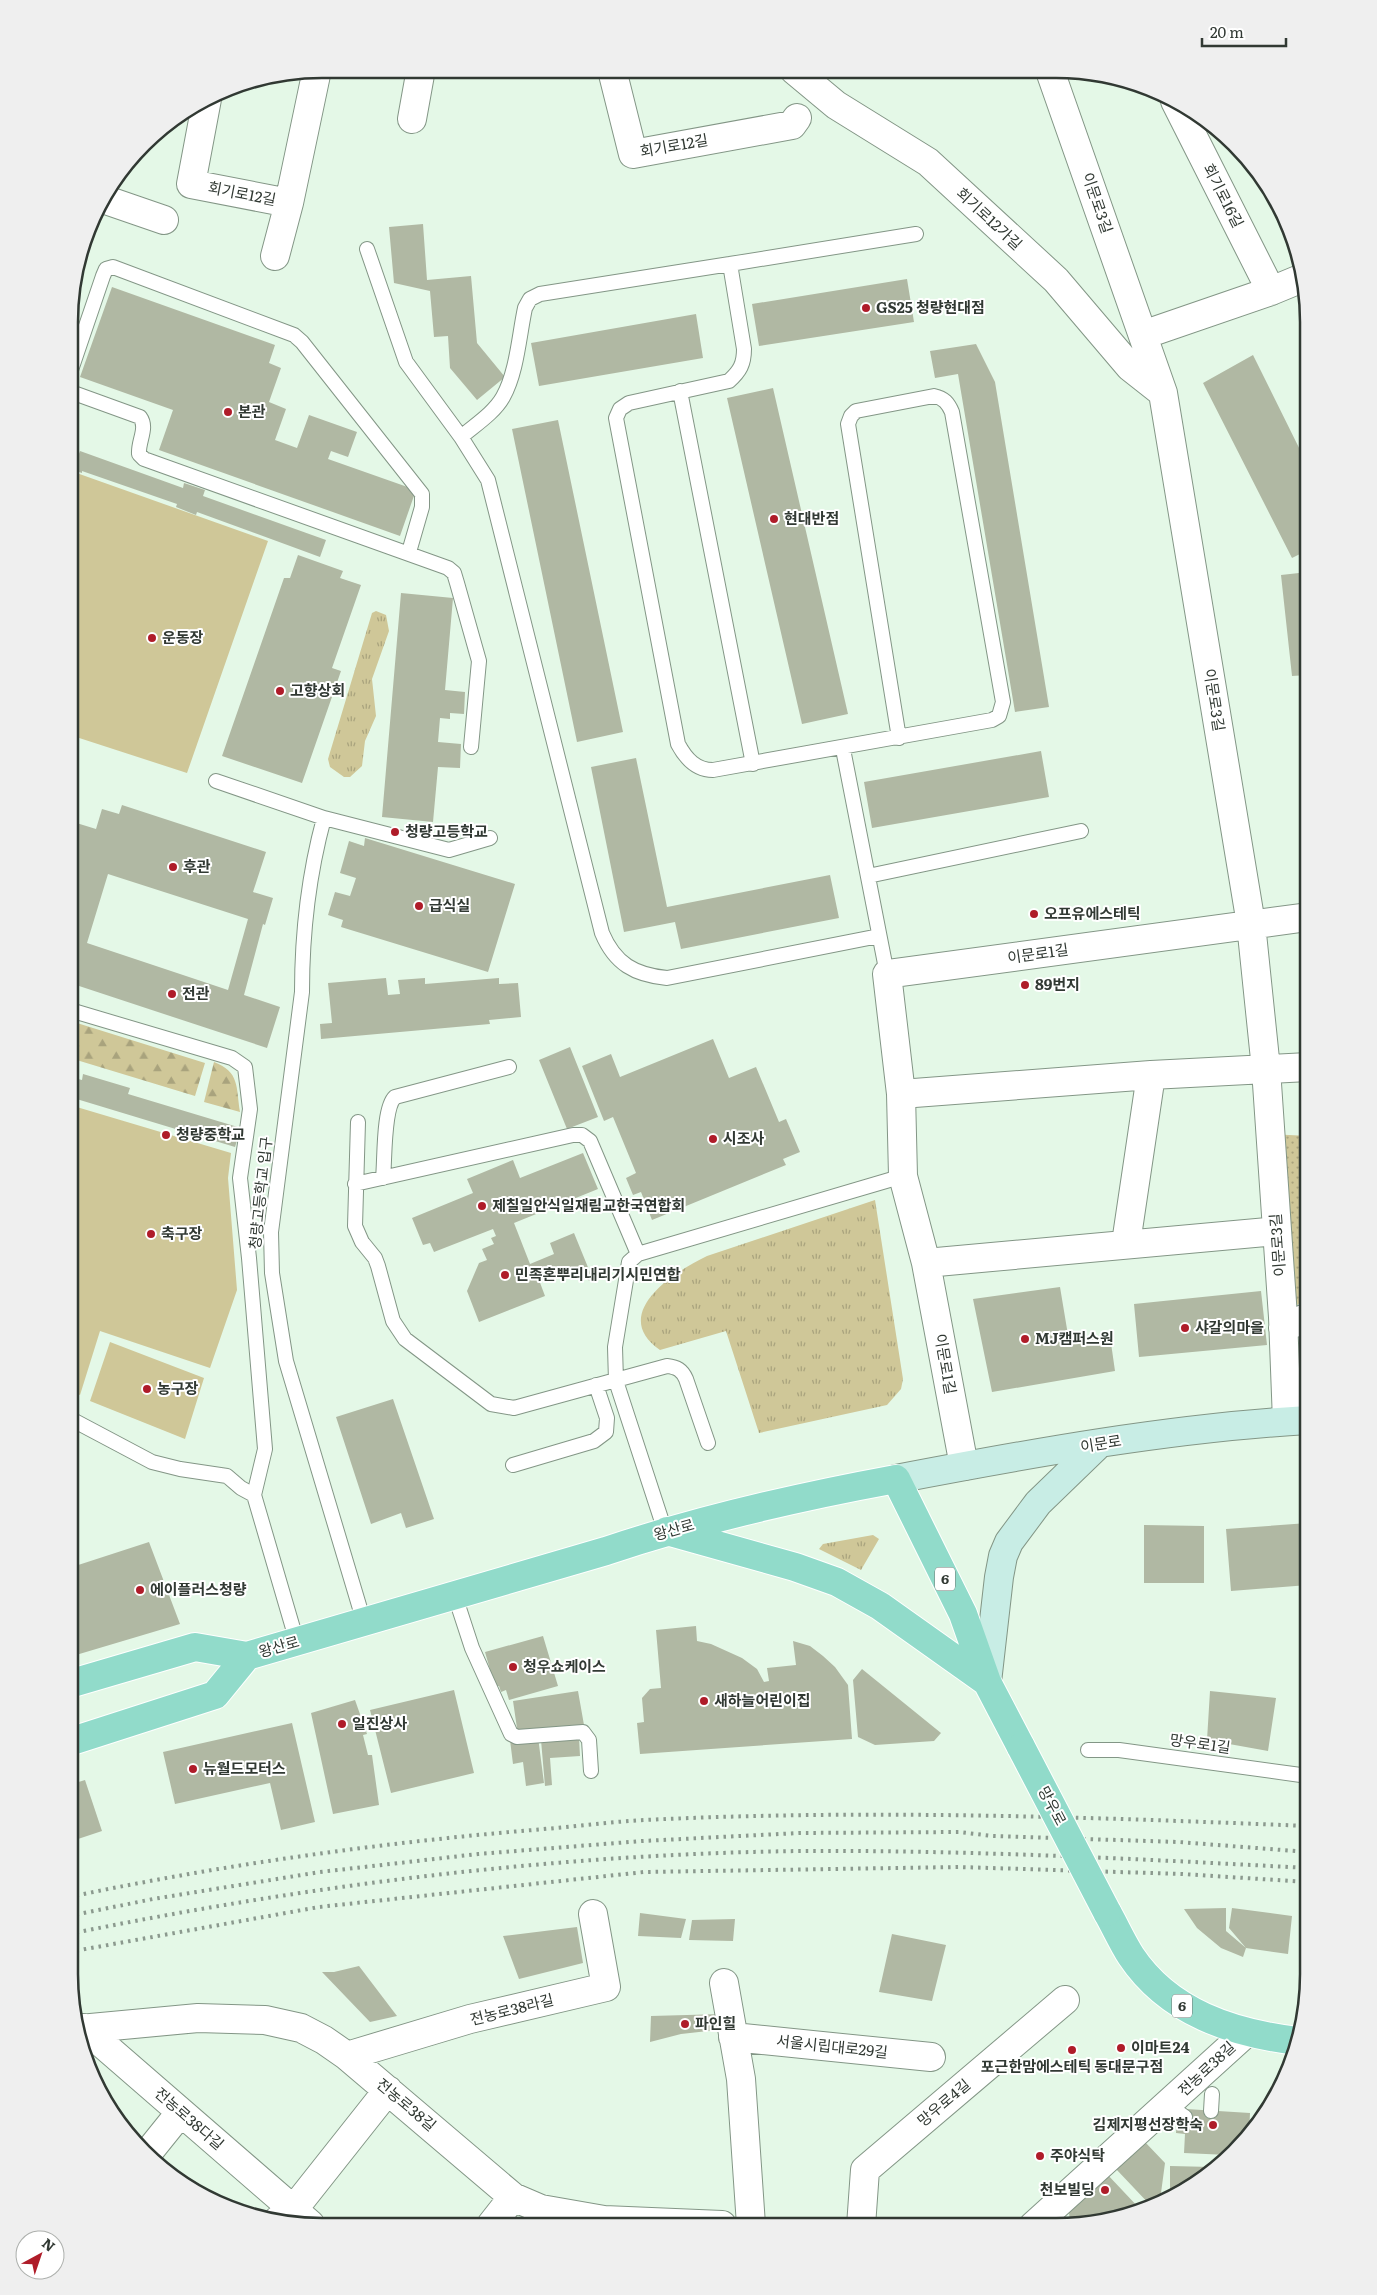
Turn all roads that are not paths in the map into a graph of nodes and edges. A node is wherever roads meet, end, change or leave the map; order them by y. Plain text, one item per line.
1 (315, 78) edge
2 (419, 78) edge
3 (614, 78) edge
4 (798, 78) edge
5 (1052, 78) edge
6 (808, 101) junction
7 (205, 107) edge
8 (1181, 112) edge
9 (412, 119) dead end
10 (109, 201) edge
11 (289, 203) junction
12 (164, 220) dead end
13 (916, 234) dead end
14 (367, 249) dead end
15 (275, 256) dead end
16 (730, 264) junction
17 (1296, 280) edge
18 (1271, 292) junction
19 (1143, 334) junction
20 (78, 349) edge
21 (680, 391) junction
22 (1163, 393) junction
23 (78, 395) edge
24 (461, 437) junction
25 (409, 552) junction
26 (899, 738) junction
27 (471, 747) dead end
28 (843, 748) junction
29 (753, 764) junction
30 (216, 781) dead end
31 (324, 818) junction
32 (1081, 831) dead end
33 (490, 838) dead end
34 (868, 876) junction
35 (1300, 918) edge
36 (1252, 924) junction
37 (879, 936) junction
38 (887, 974) junction
39 (78, 1012) edge
40 (509, 1066) dead end
41 (1300, 1068) edge
42 (1266, 1069) junction
43 (1151, 1076) junction
44 (901, 1094) junction
45 (358, 1122) dead end
46 (903, 1176) junction
47 (384, 1178) junction
48 (355, 1184) junction
49 (1277, 1230) junction
50 (1126, 1243) junction
51 (638, 1254) junction
52 (926, 1263) junction
53 (1300, 1321) edge
54 (1283, 1328) junction
55 (616, 1380) junction
56 (596, 1386) junction
57 (1298, 1420) edge
58 (78, 1422) edge
59 (708, 1443) dead end
60 (1098, 1444) junction
61 (513, 1465) dead end
62 (964, 1466) junction
63 (896, 1479) junction
64 (254, 1495) junction
65 (665, 1531) junction
66 (455, 1596) junction
67 (364, 1622) junction
68 (298, 1642) junction
69 (246, 1656) junction
70 (78, 1681) edge
71 (987, 1682) junction
72 (78, 1739) edge
73 (1088, 1750) dead end
74 (591, 1771) dead end
75 (1300, 1775) edge
76 (593, 1914) dead end
77 (724, 1983) dead end
78 (1065, 2000) dead end
79 (84, 2028) edge
80 (84, 2030) edge
81 (1246, 2033) junction
82 (733, 2037) junction
83 (1290, 2040) edge
84 (347, 2056) junction
85 (931, 2057) dead end
86 (388, 2090) junction
87 (1212, 2094) dead end
88 (1211, 2111) dead end
89 (180, 2113) junction
90 (152, 2149) edge
91 (513, 2197) junction
92 (291, 2215) edge
93 (296, 2216) edge
94 (496, 2218) edge
95 (593, 2218) edge
96 (751, 2218) edge
97 (862, 2218) edge
98 (1043, 2218) edge

1 - 11 street, 회기로12길
2 - 9 street
3 - 6 street, 회기로12길
4 - 6 street, 회기로12가길
5 - 19 street, 이문로3길
6 - 22 street, 회기로12가길
7 - 11 street, 회기로12길
8 - 18 street, 회기로16길
10 - 12 street
11 - 15 street, 회기로12길
13 - 16 lane
14 - 24 lane
16 - 21 lane
16 - 24 lane
17 - 18 street
18 - 19 street
19 - 22 street, 이문로3길
20 - 25 lane
21 - 29 lane
21 - 29 lane
22 - 36 street, 이문로3길
23 - 25 lane
24 - 37 lane
25 - 27 lane
26 - 26 lane
26 - 28 lane
28 - 29 lane
28 - 34 lane
30 - 31 lane
31 - 33 lane
31 - 67 lane, 청량고등학교 입구
32 - 34 lane
34 - 37 lane
35 - 36 street, 이문로1길
36 - 38 street, 이문로1길
36 - 42 street, 이문로3길
37 - 38 lane
38 - 44 street, 이문로1길
39 - 64 lane
40 - 47 lane
41 - 42 street
42 - 43 street
42 - 49 street, 이문로3길
43 - 44 street
43 - 50 street
44 - 46 street, 이문로1길
45 - 48 lane
46 - 51 lane
46 - 52 street, 이문로1길
47 - 48 lane
47 - 51 lane
48 - 56 lane
49 - 50 street
49 - 54 street, 이문로3길
50 - 52 street
51 - 55 lane
52 - 62 street, 이문로1길
53 - 54 street
54 - 57 street, 이문로3길
55 - 56 lane
55 - 59 lane
55 - 65 lane
56 - 61 lane
57 - 60 main road, 이문로
58 - 64 lane
60 - 62 main road, 이문로
60 - 71 main road
62 - 63 main road, 이문로
63 - 65 main road, 왕산로
63 - 71 main road, 망우로 / 6
64 - 68 lane
65 - 66 main road, 왕산로
65 - 71 main road
66 - 67 main road, 왕산로
66 - 74 lane
67 - 68 main road, 왕산로
68 - 69 main road, 왕산로
69 - 70 main road, 왕산로
69 - 72 main road, 왕산로
71 - 81 main road, 망우로 / 6, bridge
73 - 75 lane, 망우로1길
76 - 84 street, 전농로38라길
77 - 82 street
78 - 97 street, 망우로4길
79 - 84 street, 전농로38길
80 - 89 street, 전농로38다길
81 - 83 main road, 망우로 / 6
81 - 98 street, 전농로38길
82 - 85 street, 서울시립대로29길
82 - 96 street
84 - 86 street, 전농로38길
86 - 91 street, 전농로38길
86 - 93 street, 전농로38다길
87 - 88 lane
89 - 90 street
89 - 92 street, 전농로38다길
91 - 94 street
91 - 95 street, 전농로38길

